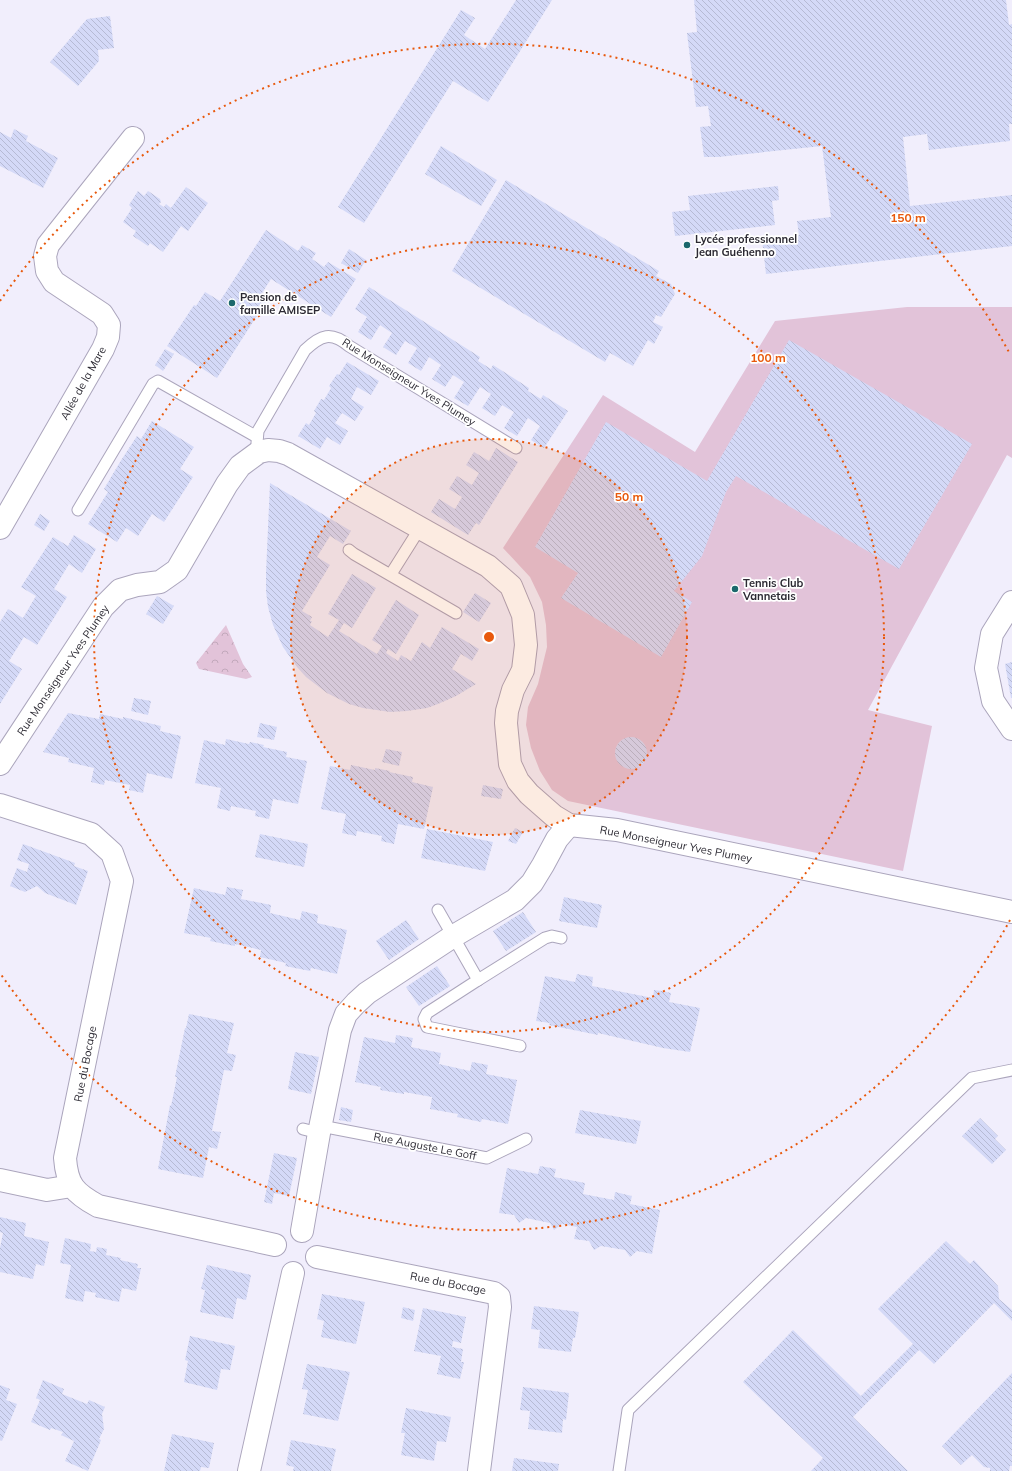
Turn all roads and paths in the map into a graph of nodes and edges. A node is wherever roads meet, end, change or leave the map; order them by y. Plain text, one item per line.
1 (133, 138) dead end
2 (258, 445) junction
3 (516, 448) dead end
4 (78, 510) dead end
5 (0, 528) edge
6 (420, 528) junction
7 (350, 550) dead end
8 (391, 574) junction
9 (1012, 602) edge
10 (456, 613) dead end
11 (1012, 729) edge
12 (0, 764) edge
13 (0, 805) edge
14 (569, 825) junction
15 (438, 910) dead end
16 (1012, 912) edge
17 (452, 937) junction
18 (561, 938) dead end
19 (478, 980) junction
20 (520, 1046) dead end
21 (1012, 1070) edge
22 (314, 1129) junction
23 (526, 1139) dead end
24 (0, 1180) edge
25 (72, 1186) junction
26 (302, 1231) junction
27 (275, 1245) junction
28 (317, 1257) junction
29 (293, 1273) junction
30 (249, 1471) edge
31 (479, 1471) edge
32 (619, 1471) edge

1 - 5 street, Allée de la Mare
2 - 3 lane, Rue Monseigneur Yves Plumey
2 - 4 lane
2 - 6 street, Rue Monseigneur Yves Plumey
2 - 12 street, Rue Monseigneur Yves Plumey
6 - 8 lane
6 - 14 street, Rue Monseigneur Yves Plumey
7 - 8 lane
8 - 10 lane
9 - 11 street
13 - 25 street, Rue du Bocage
14 - 16 street, Rue Monseigneur Yves Plumey
14 - 17 street
15 - 17 lane
17 - 19 lane
17 - 22 street
18 - 19 lane
19 - 20 lane
21 - 32 lane
22 - 23 lane, Rue Auguste Le Goff
22 - 26 street
24 - 25 street
25 - 27 street, Rue du Bocage
26 - 27 street
26 - 28 street
27 - 29 street
28 - 29 street
28 - 31 street, Rue du Bocage
29 - 30 street

